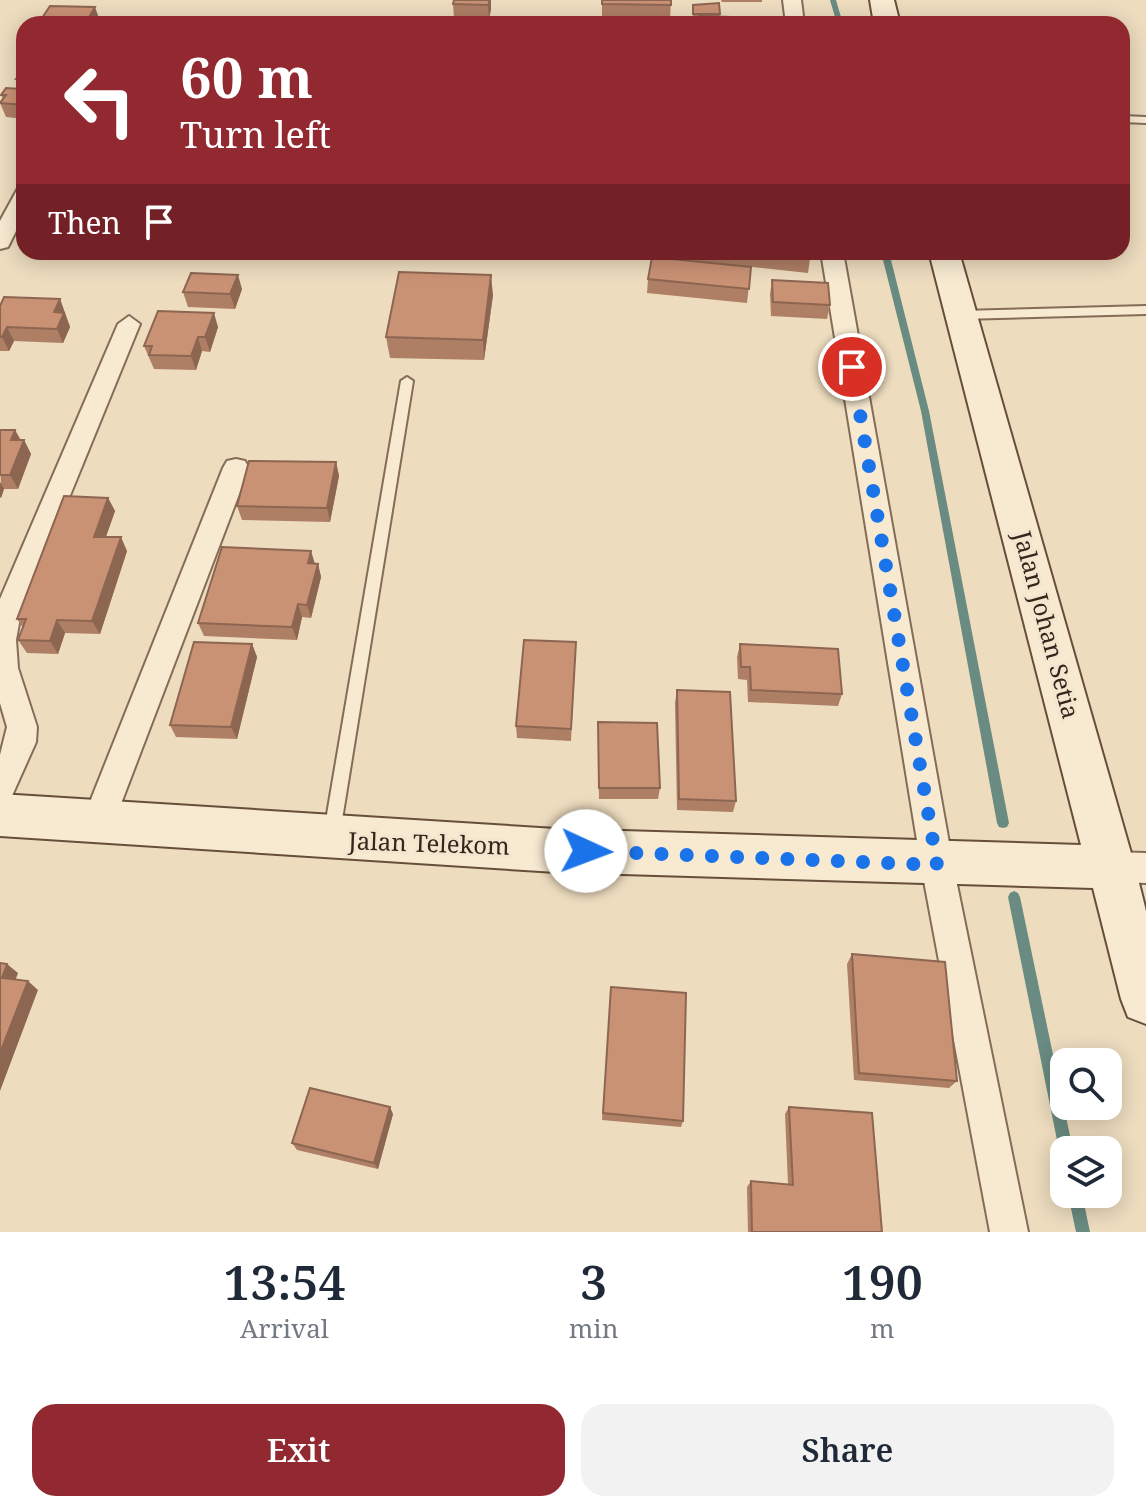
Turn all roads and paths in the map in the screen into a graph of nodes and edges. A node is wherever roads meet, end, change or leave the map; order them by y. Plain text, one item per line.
1 (16, 210) edge
2 (0, 242) edge
3 (833, 260) edge
4 (946, 260) edge
5 (1146, 310) edge
6 (961, 315) junction
7 (129, 324) dead end
8 (407, 381) dead end
9 (236, 468) dead end
10 (0, 788) edge
11 (0, 815) edge
12 (98, 822) junction
13 (331, 840) junction
14 (937, 865) junction
15 (1129, 867) edge
16 (1146, 999) edge
17 (1009, 1232) edge

1 - 2 street
3 - 14 street
4 - 6 main road, Jalan Johan Setia
5 - 6 lane
6 - 15 main road, Jalan Johan Setia
7 - 10 street
8 - 13 lane
9 - 12 street
11 - 12 main road, Jalan Telekom
12 - 13 main road, Jalan Telekom
13 - 14 main road, Jalan Telekom
14 - 15 main road, Jalan Telekom
14 - 17 street
15 - 16 main road, Jalan Johan Setia

